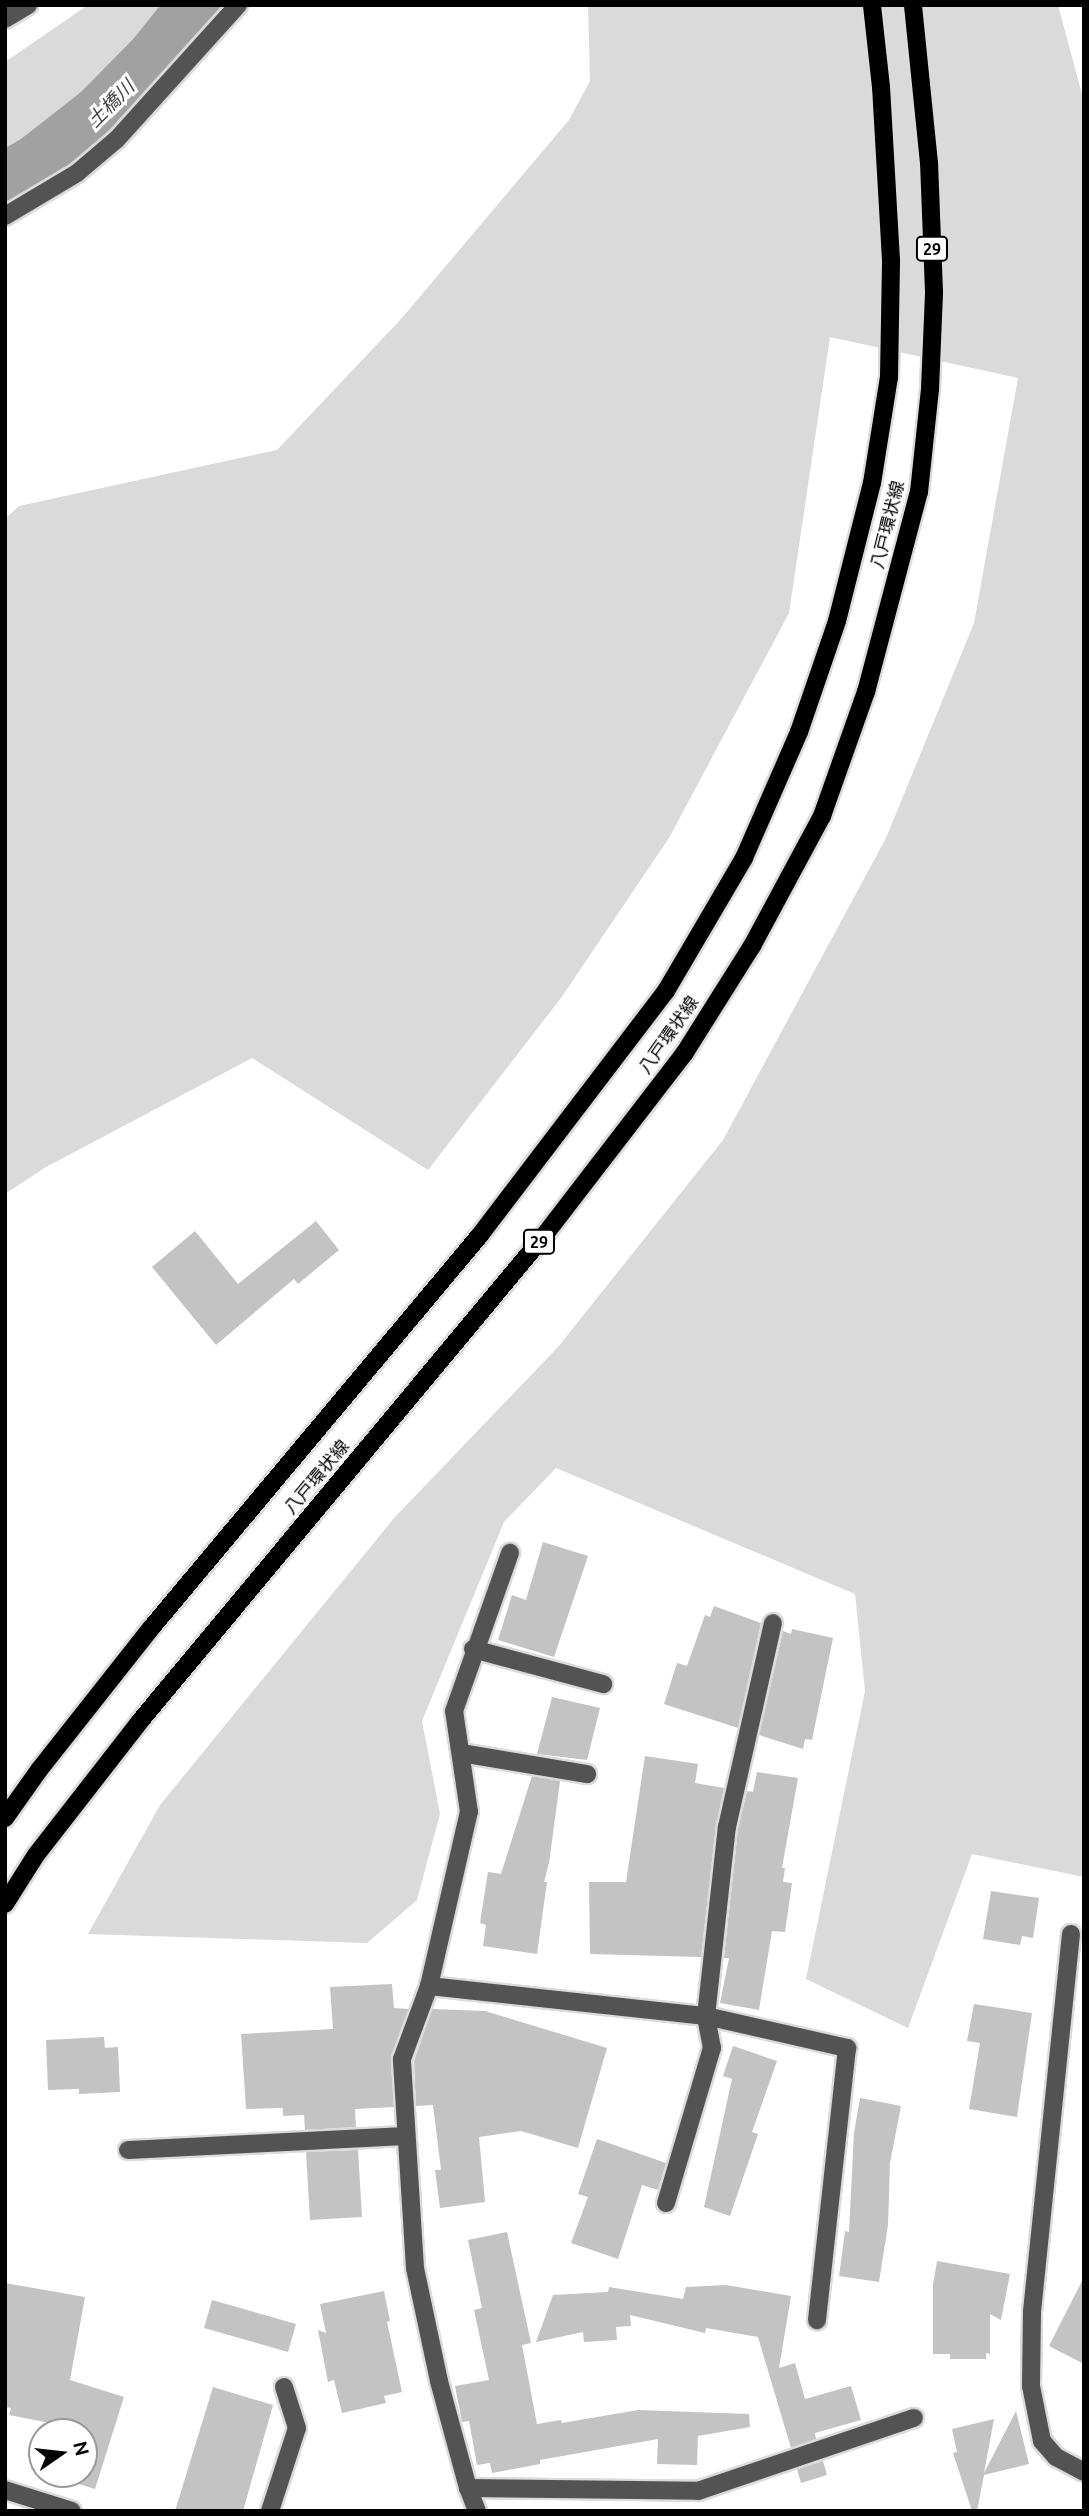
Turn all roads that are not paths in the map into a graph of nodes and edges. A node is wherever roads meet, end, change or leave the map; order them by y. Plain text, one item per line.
1 (28, 5) edge
2 (238, 5) edge
3 (872, 5) edge
4 (913, 5) edge
5 (5, 19) edge
6 (5, 216) edge
7 (510, 1553) dead end
8 (773, 1623) dead end
9 (473, 1649) junction
10 (603, 1684) dead end
11 (461, 1753) junction
12 (587, 1774) dead end
13 (5, 1818) edge
14 (5, 1904) edge
15 (1070, 1934) dead end
16 (429, 1986) junction
17 (706, 2016) junction
18 (406, 2136) junction
19 (128, 2150) dead end
20 (666, 2203) dead end
21 (817, 2320) dead end
22 (284, 2387) dead end
23 (915, 2418) dead end
24 (1084, 2472) edge
25 (467, 2488) junction
26 (5, 2490) edge
27 (72, 2511) edge
28 (270, 2511) edge
29 (477, 2511) edge

1 - 5 street
2 - 6 street
3 - 13 main road, 八戸環状線 / 29
4 - 14 main road, 八戸環状線 / 29
7 - 9 street
8 - 17 street
9 - 10 street
9 - 11 street
11 - 12 street
11 - 16 street
15 - 24 street
16 - 17 street
16 - 18 street
17 - 20 street
17 - 21 street
18 - 19 street
18 - 25 street
22 - 28 street
23 - 25 street
25 - 29 street
26 - 27 street

